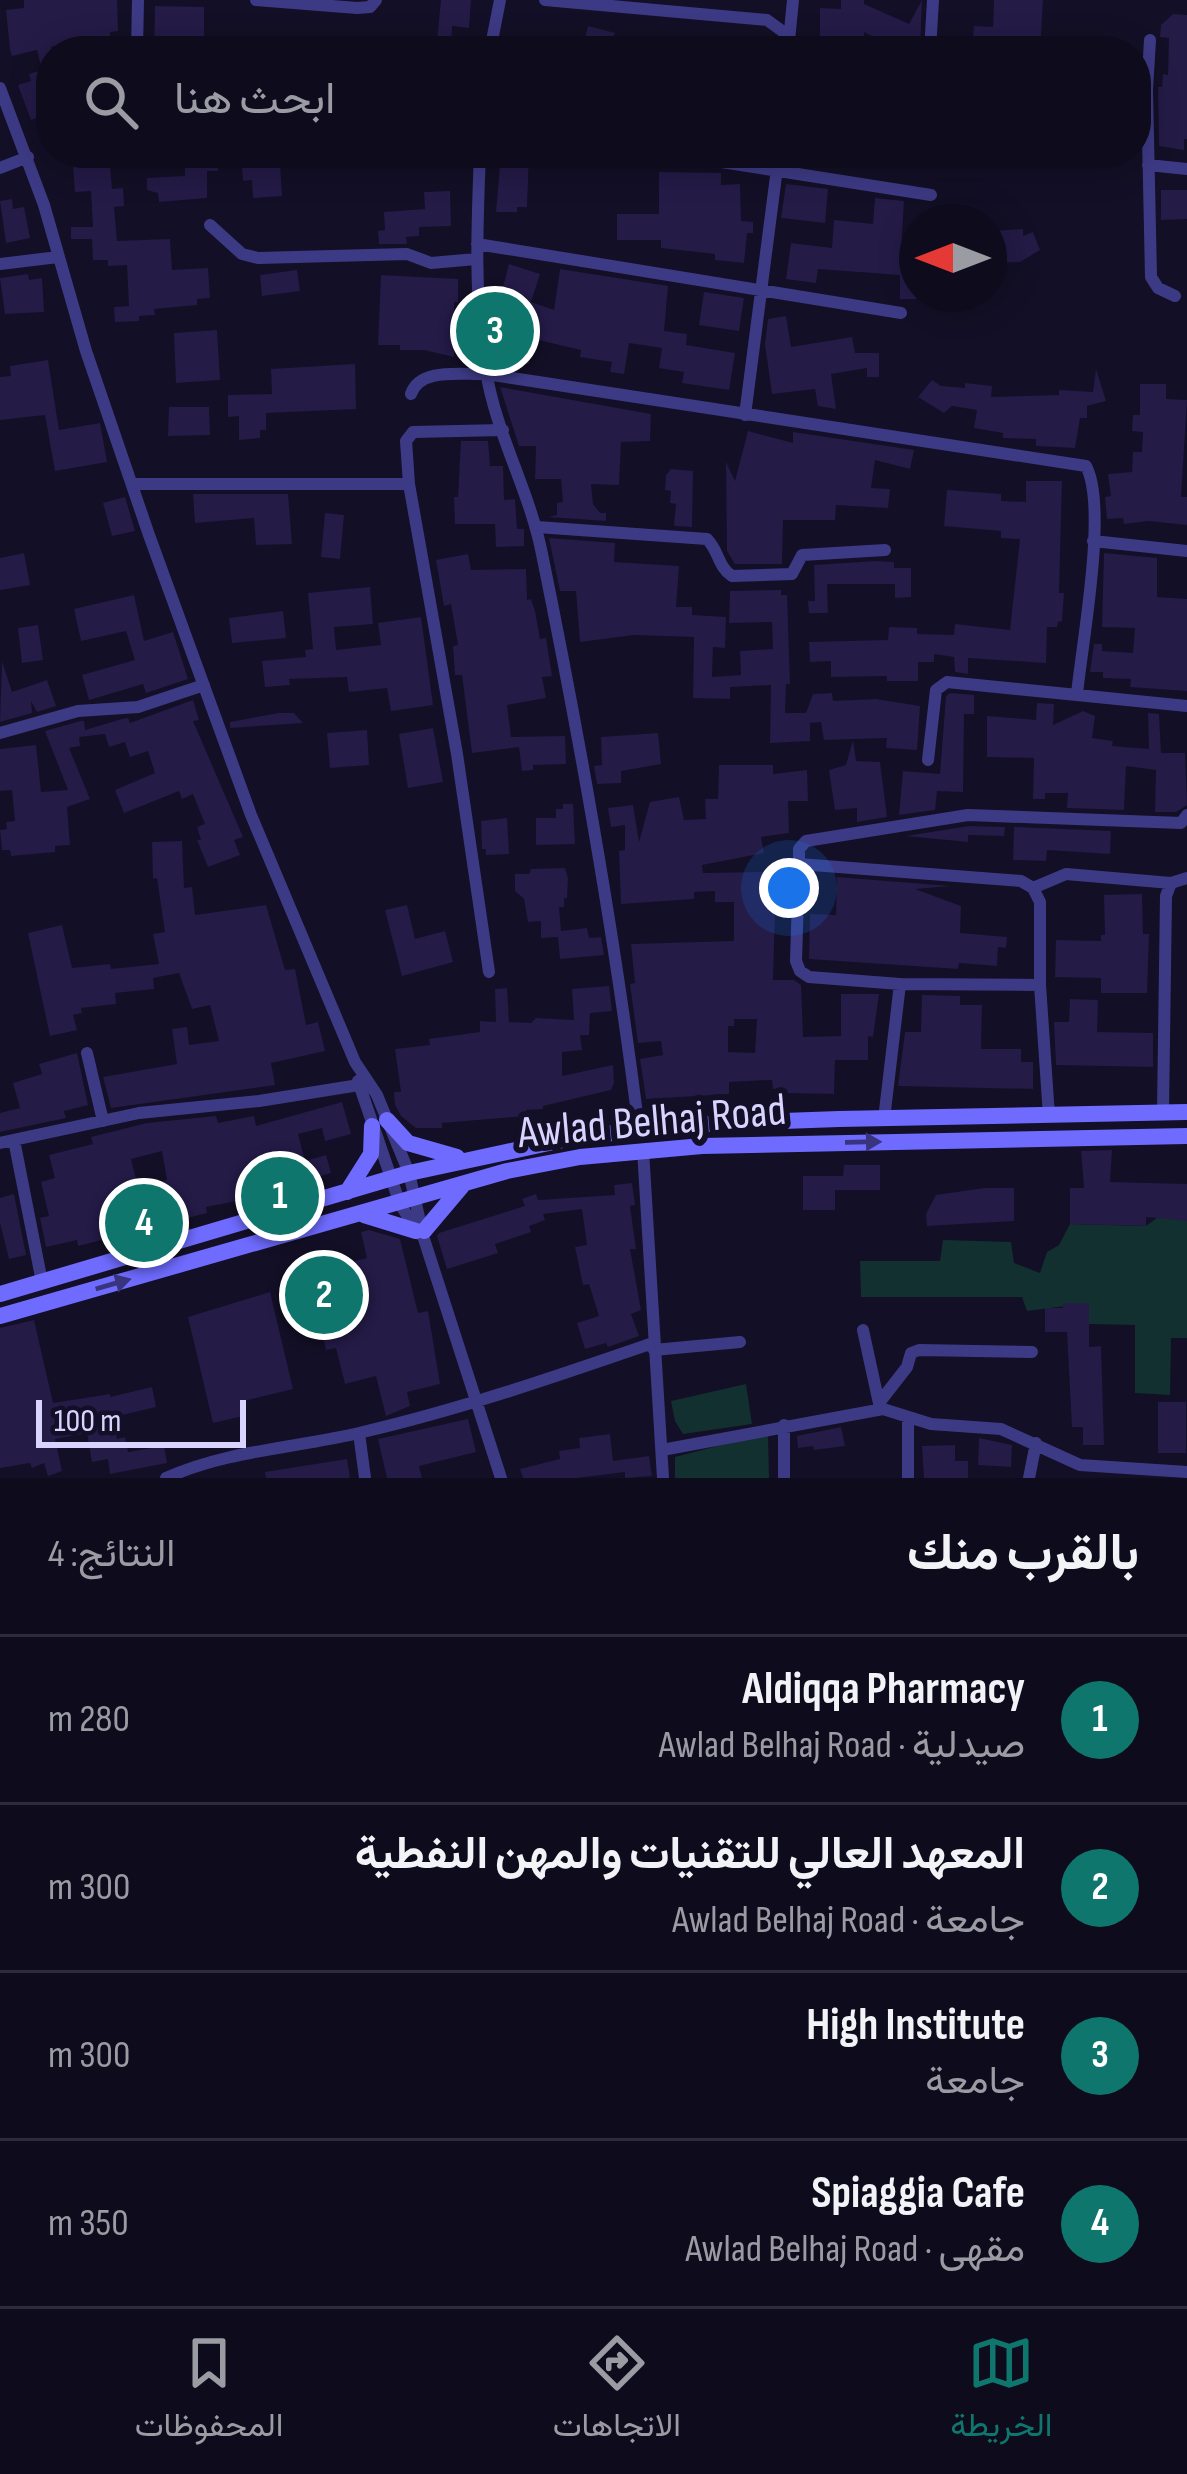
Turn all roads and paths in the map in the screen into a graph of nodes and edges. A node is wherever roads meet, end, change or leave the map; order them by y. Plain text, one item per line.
1 (138, 0) edge
2 (256, 0) edge
3 (376, 0) edge
4 (500, 0) edge
5 (545, 0) edge
6 (793, 0) edge
7 (933, 0) edge
8 (137, 36) edge
9 (493, 36) edge
10 (781, 36) edge
11 (789, 36) edge
12 (931, 36) edge
13 (0, 88) edge
14 (28, 158) junction
15 (1151, 165) edge
16 (0, 168) edge
17 (480, 168) edge
18 (749, 168) edge
19 (778, 168) edge
20 (1148, 168) edge
21 (1187, 169) edge
22 (777, 173) junction
23 (932, 195) dead end
24 (210, 225) dead end
25 (477, 244) junction
26 (58, 257) junction
27 (476, 259) junction
28 (0, 264) edge
29 (761, 290) junction
30 (1175, 296) dead end
31 (901, 313) dead end
32 (486, 374) junction
33 (411, 394) dead end
34 (745, 415) junction
35 (503, 430) junction
36 (133, 484) junction
37 (409, 484) junction
38 (537, 527) junction
39 (1093, 541) junction
40 (885, 550) dead end
41 (1187, 551) edge
42 (204, 685) junction
43 (1077, 694) junction
44 (1187, 706) edge
45 (0, 733) edge
46 (928, 760) dead end
47 (1187, 815) edge
48 (799, 864) junction
49 (1187, 878) edge
50 (1171, 883) junction
51 (1033, 888) junction
52 (489, 972) dead end
53 (900, 983) junction
54 (1040, 985) junction
55 (87, 1053) dead end
56 (355, 1062) junction
57 (359, 1085) junction
58 (1163, 1112) junction
59 (1187, 1112) edge
60 (1049, 1116) junction
61 (884, 1119) junction
62 (103, 1121) junction
63 (380, 1123) junction
64 (639, 1130) junction
65 (1187, 1136) edge
66 (7, 1142) edge
67 (644, 1150) junction
68 (464, 1159) junction
69 (401, 1176) junction
70 (465, 1183) junction
71 (347, 1192) junction
72 (408, 1201) junction
73 (364, 1215) junction
74 (421, 1234) junction
75 (42, 1282) junction
76 (0, 1294) edge
77 (0, 1316) edge
78 (862, 1330) dead end
79 (740, 1342) dead end
80 (654, 1346) junction
81 (1032, 1352) dead end
82 (478, 1403) junction
83 (880, 1406) junction
84 (908, 1418) junction
85 (784, 1425) junction
86 (358, 1433) junction
87 (1036, 1443) junction
88 (662, 1450) junction
89 (202, 1462) junction
90 (1187, 1472) edge
91 (166, 1478) edge
92 (212, 1478) edge
93 (365, 1478) edge
94 (501, 1478) edge
95 (663, 1478) edge
96 (784, 1478) edge
97 (908, 1478) edge
98 (1029, 1478) edge

1 - 8 street
2 - 3 street
4 - 9 street
5 - 10 street
6 - 11 street
7 - 12 street
13 - 14 street
14 - 16 street
14 - 26 street
15 - 21 street
17 - 25 street
18 - 22 street
19 - 22 street
20 - 30 street
22 - 23 street
22 - 29 street
24 - 27 street
25 - 27 street
25 - 29 street
26 - 28 street
26 - 36 street
27 - 32 street
29 - 31 street
29 - 34 street
32 - 33 street
32 - 34 street
32 - 35 street
34 - 39 street
35 - 37 street
35 - 38 street
36 - 37 street
36 - 42 street
37 - 52 street
38 - 40 street
38 - 64 street
39 - 41 street
39 - 43 street
42 - 45 street
42 - 56 street
43 - 44 street
43 - 46 street
47 - 48 street
48 - 51 street
48 - 53 street
49 - 50 street
50 - 51 street
50 - 58 street
51 - 54 street
53 - 54 street
53 - 61 street
54 - 60 street
55 - 62 street
56 - 57 street
56 - 63 street
57 - 62 street
57 - 63 street
58 - 59 main road, Awlad Belhaj Road
58 - 60 main road, Awlad Belhaj Road
60 - 61 main road, Awlad Belhaj Road
61 - 64 main road, Awlad Belhaj Road
62 - 66 street
63 - 68 main road
63 - 69 street
63 - 71 main road
64 - 68 main road, Awlad Belhaj Road
67 -> 65 main road, Awlad Belhaj Road
66 - 75 street
67 - 70 main road, Awlad Belhaj Road
67 - 80 street
68 - 69 main road, Awlad Belhaj Road
69 - 71 main road, Awlad Belhaj Road
69 - 72 street
70 - 72 main road, Awlad Belhaj Road
70 - 74 main road
71 - 75 main road, Awlad Belhaj Road
72 - 73 main road, Awlad Belhaj Road
72 - 74 street
73 - 74 main road
77 -> 73 main road, Awlad Belhaj Road
74 - 82 street
75 - 76 main road, Awlad Belhaj Road
78 - 83 street
79 - 80 street
80 - 82 street
80 - 88 street
81 - 83 street
82 - 86 street
82 - 94 street
83 - 84 street
83 - 85 street
84 - 87 street
84 - 97 street
85 - 88 street
85 - 96 street
86 - 89 street
86 - 93 street
87 - 90 street
87 - 98 street
88 - 95 street
89 - 91 street
89 - 92 street

